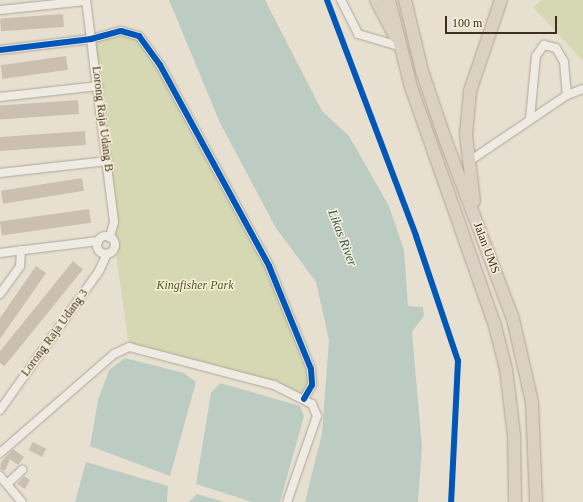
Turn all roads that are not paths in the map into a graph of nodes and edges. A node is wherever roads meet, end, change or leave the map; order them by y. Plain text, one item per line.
1 (86, 0) edge
2 (341, 0) edge
3 (376, 0) edge
4 (390, 0) edge
5 (405, 0) edge
6 (501, 0) edge
7 (0, 10) edge
8 (91, 39) junction
9 (398, 42) junction
10 (0, 50) edge
11 (98, 86) junction
12 (583, 89) edge
13 (568, 95) junction
14 (0, 97) edge
15 (530, 119) junction
16 (108, 161) junction
17 (468, 162) junction
18 (0, 173) edge
19 (478, 226) junction
20 (110, 237) junction
21 (98, 241) junction
22 (21, 250) junction
23 (0, 253) edge
24 (107, 254) junction
25 (0, 294) edge
26 (304, 399) junction
27 (0, 410) edge
28 (0, 453) edge
29 (22, 470) dead end
30 (0, 476) edge
31 (7, 484) junction
32 (22, 502) edge
33 (287, 502) edge
34 (515, 502) edge
35 (536, 502) edge

1 - 7 street
1 - 8 street, Lorong Raja Udang B
2 - 9 street
3 - 9 highway
4 - 9 highway, Jalan UMS
5 - 19 highway, Jalan UMS
6 - 17 highway
8 - 10 street
8 - 11 street, Lorong Raja Udang B
8 - 26 street
9 - 34 highway, Jalan UMS
11 - 14 street
11 - 16 street, Lorong Raja Udang B
12 - 13 street
13 - 15 street
13 - 15 street
15 - 17 street
16 - 18 street
16 - 20 street, Lorong Raja Udang B
17 - 19 highway
19 - 35 highway, Jalan UMS
20 - 21 street
20 - 24 street, Lorong Raja Udang B
21 - 22 street
21 - 24 street
22 - 23 street
22 - 25 street
24 - 27 street, Lorong Raja Udang 3
26 - 28 street
26 - 33 street
29 - 31 street
30 - 31 street
31 - 32 street

